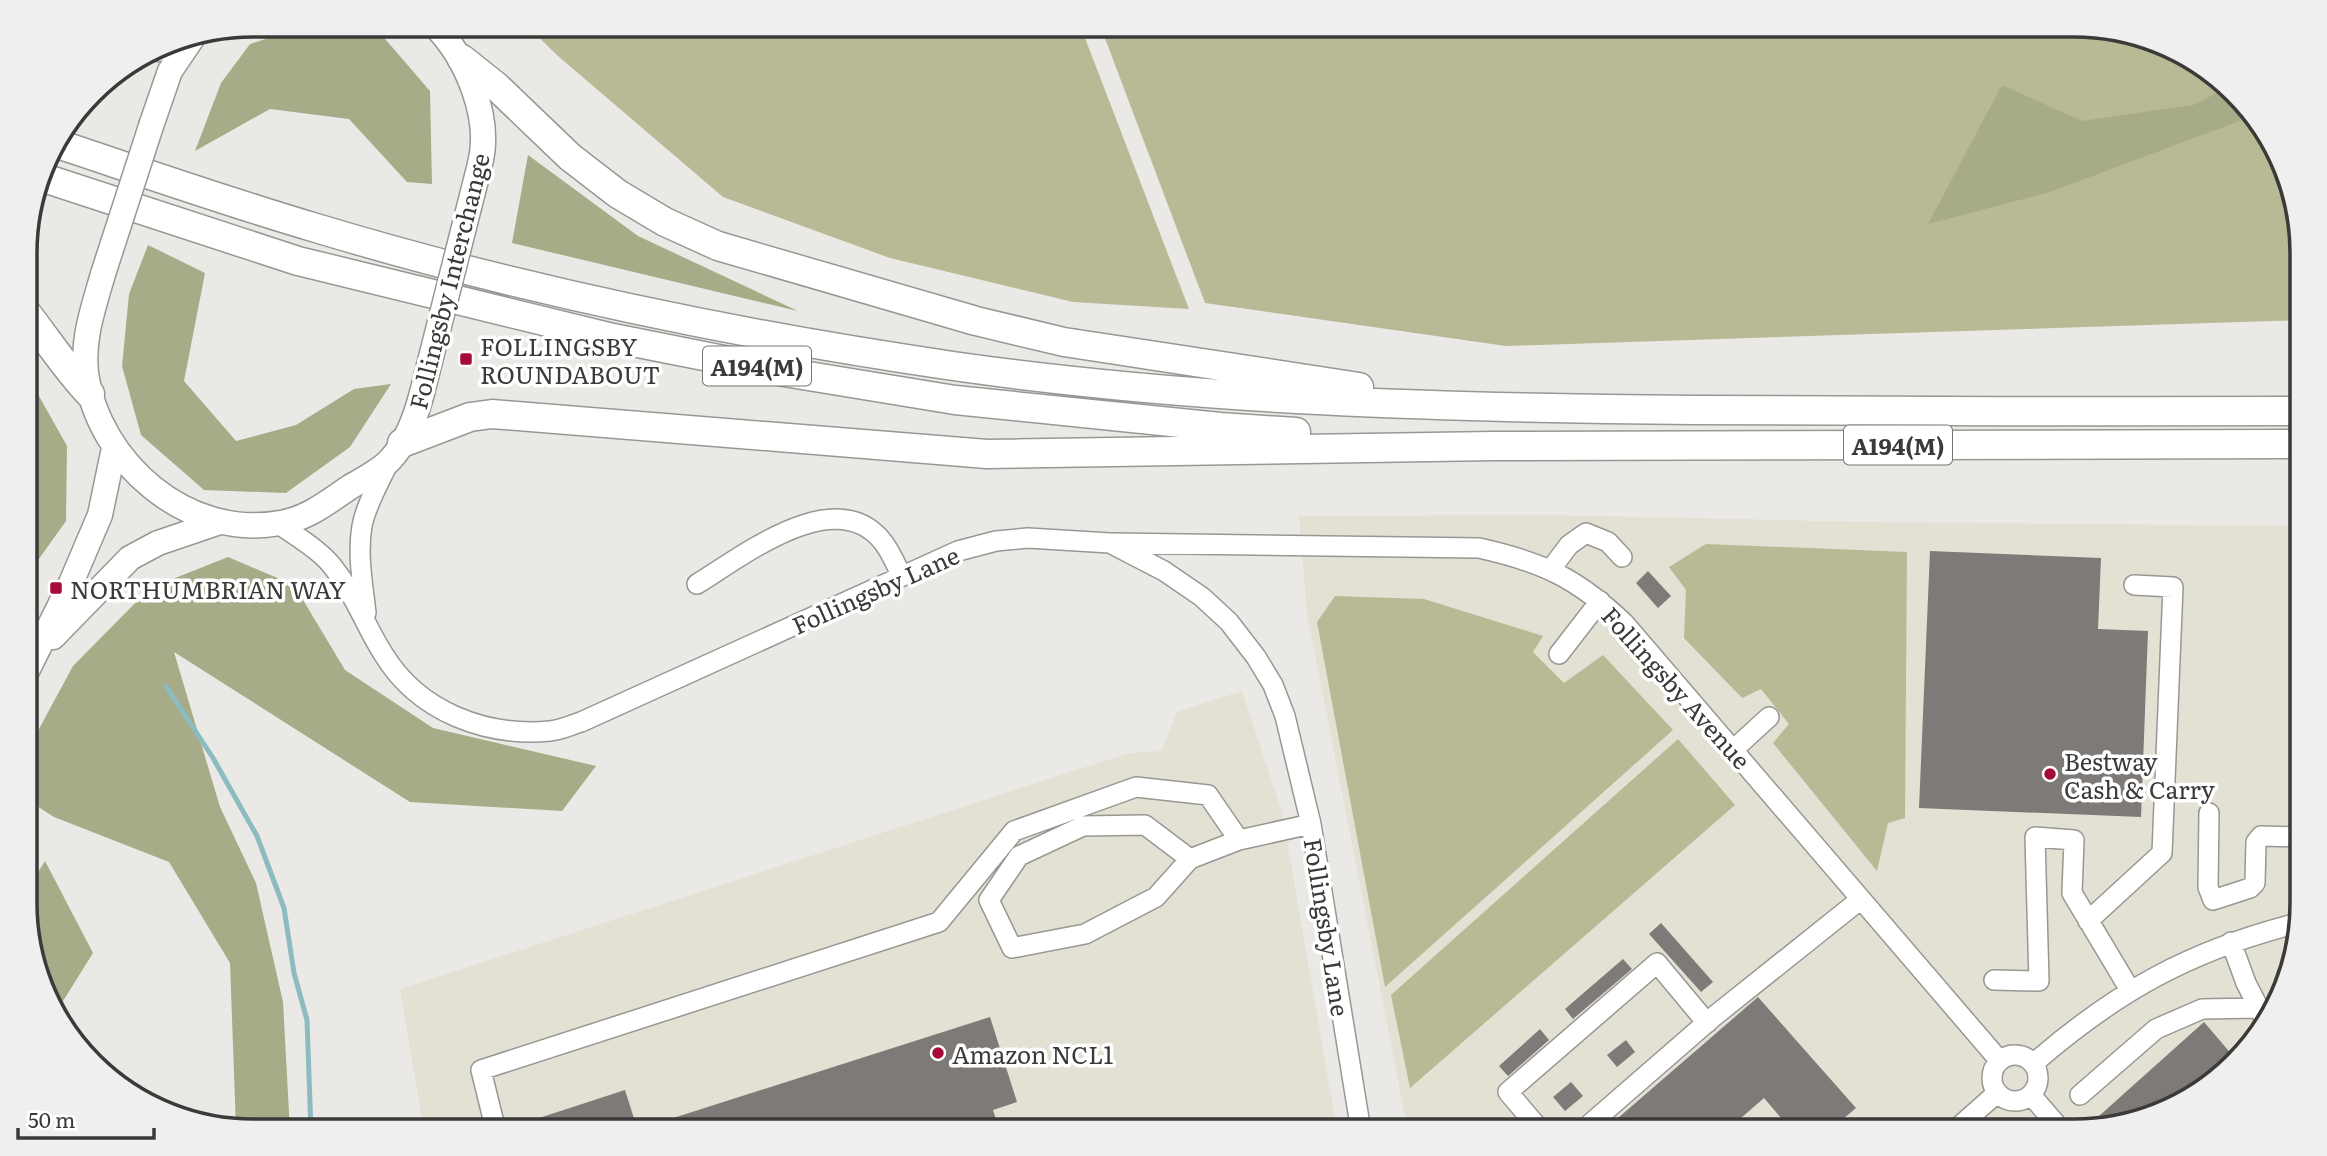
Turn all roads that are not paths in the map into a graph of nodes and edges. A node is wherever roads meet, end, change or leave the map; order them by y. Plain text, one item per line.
1 (444, 37) edge
2 (185, 48) edge
3 (462, 59) junction
4 (65, 146) edge
5 (50, 180) edge
6 (37, 327) edge
7 (90, 394) junction
8 (1501, 408) junction
9 (2290, 411) edge
10 (2290, 444) edge
11 (1494, 446) junction
12 (114, 448) junction
13 (396, 452) junction
14 (220, 522) junction
15 (279, 524) junction
16 (1110, 543) junction
17 (1622, 557) dead end
18 (1550, 569) junction
19 (901, 575) junction
20 (696, 584) dead end
21 (2134, 585) dead end
22 (1600, 601) junction
23 (367, 621) junction
24 (37, 652) edge
25 (1559, 654) dead end
26 (37, 658) edge
27 (1769, 718) dead end
28 (1733, 750) junction
29 (2209, 813) dead end
30 (1311, 824) junction
31 (2290, 837) edge
32 (1240, 840) junction
33 (1190, 859) junction
34 (1861, 899) junction
35 (2088, 921) junction
36 (2288, 926) edge
37 (2231, 942) junction
38 (1994, 980) dead end
39 (2130, 990) junction
40 (2260, 1012) edge
41 (2259, 1014) edge
42 (1707, 1023) junction
43 (1999, 1060) junction
44 (2034, 1063) junction
45 (1997, 1093) junction
46 (2031, 1095) junction
47 (2080, 1095) dead end
48 (493, 1119) edge
49 (1359, 1119) edge
50 (1531, 1119) edge
51 (1596, 1119) edge
52 (1968, 1119) edge
53 (2052, 1119) edge

1 - 3 main road, Follingsby Interchange
2 - 7 main road, bridge
3 - 8 highway, A194(M)
3 - 13 main road, Follingsby Interchange, bridge
4 - 8 highway, A194(M)
5 - 11 highway, A194(M)
6 - 7 highway
7 - 12 main road
8 - 9 highway, A194(M)
10 - 11 highway, A194(M)
11 - 13 highway, A194(M)
12 - 14 main road
12 - 24 main road
13 - 15 main road
13 - 23 street, Follingsby Lane
14 - 15 main road
14 - 26 main road
15 - 23 street, Follingsby Lane
16 - 18 street, Follingsby Avenue
16 - 19 street, Follingsby Lane
16 - 30 street, Follingsby Lane
17 - 18 street
18 - 22 street, Follingsby Avenue
19 - 20 street
19 - 23 street, Follingsby Lane
21 - 35 street
22 - 25 street
22 - 28 street, Follingsby Avenue
27 - 28 street
28 - 34 street, Follingsby Avenue
29 - 31 street
30 - 32 street
30 - 49 street, Follingsby Lane
32 - 33 street
32 - 48 street
33 - 33 street
34 - 42 street
34 - 43 street, Follingsby Avenue
35 - 38 street
35 - 39 street
36 - 37 street
37 - 39 street
37 - 40 street
39 - 44 street
41 - 47 street
42 - 50 street
42 - 51 street
43 - 44 street
43 - 45 street
44 - 46 street
45 - 46 street
45 - 52 street
46 - 53 street

